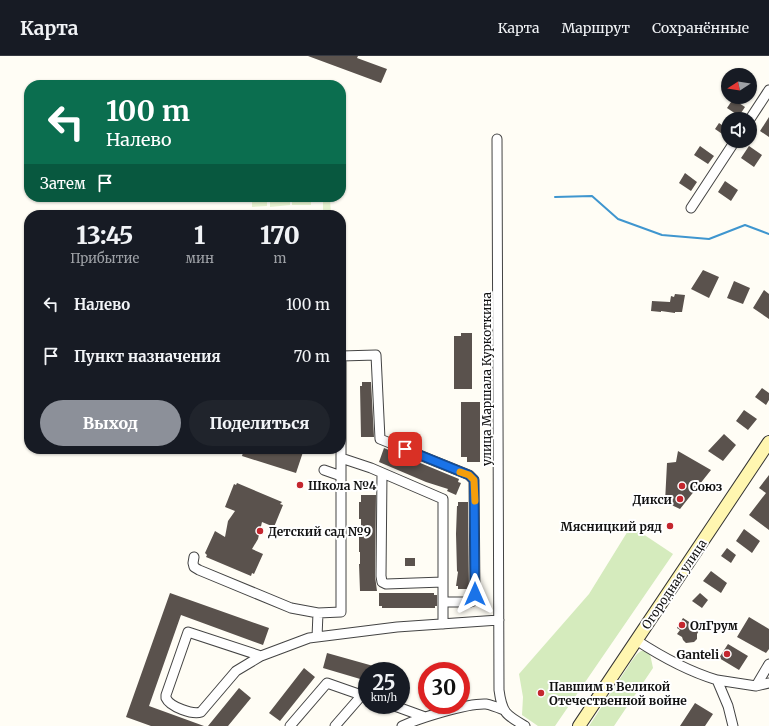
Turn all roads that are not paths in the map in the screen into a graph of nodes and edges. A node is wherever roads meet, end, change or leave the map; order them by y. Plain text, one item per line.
1 (769, 90) edge
2 (755, 112) edge
3 (497, 139) dead end
4 (730, 148) edge
5 (691, 208) dead end
6 (346, 356) edge
7 (769, 442) edge
8 (341, 454) edge
9 (341, 458) junction
10 (324, 470) dead end
11 (382, 473) junction
12 (341, 476) junction
13 (194, 557) dead end
14 (443, 582) junction
15 (443, 602) junction
16 (318, 613) junction
17 (499, 620) junction
18 (443, 624) junction
19 (317, 637) junction
20 (636, 640) junction
21 (261, 656) junction
22 (769, 664) edge
23 (717, 680) junction
24 (769, 683) edge
25 (756, 686) junction
26 (358, 694) edge
27 (358, 702) edge
28 (504, 710) junction
29 (410, 712) edge
30 (425, 717) junction
31 (290, 726) edge
32 (335, 726) edge
33 (402, 726) edge
34 (525, 726) edge
35 (579, 726) edge
36 (732, 726) edge

1 - 2 street
3 - 17 street, улица Маршала Куркоткина
4 - 5 street
6 - 15 street
7 - 20 main road, Огородная улица
8 - 9 street
9 - 11 street
9 - 12 street
10 - 12 street
11 - 14 street
11 - 14 street
12 - 16 street
13 - 16 street
14 - 15 street
15 - 18 street
16 - 19 street
17 - 18 street
17 - 28 street, улица Маршала Куркоткина
18 - 19 street
19 - 21 street
20 - 23 street
20 - 35 main road, Огородная улица
21 - 21 street
22 - 25 street
23 - 25 street
23 - 36 street
24 - 25 street
26 - 31 street
27 - 32 street
28 - 30 street
28 - 34 street
29 - 30 street
30 - 33 street

